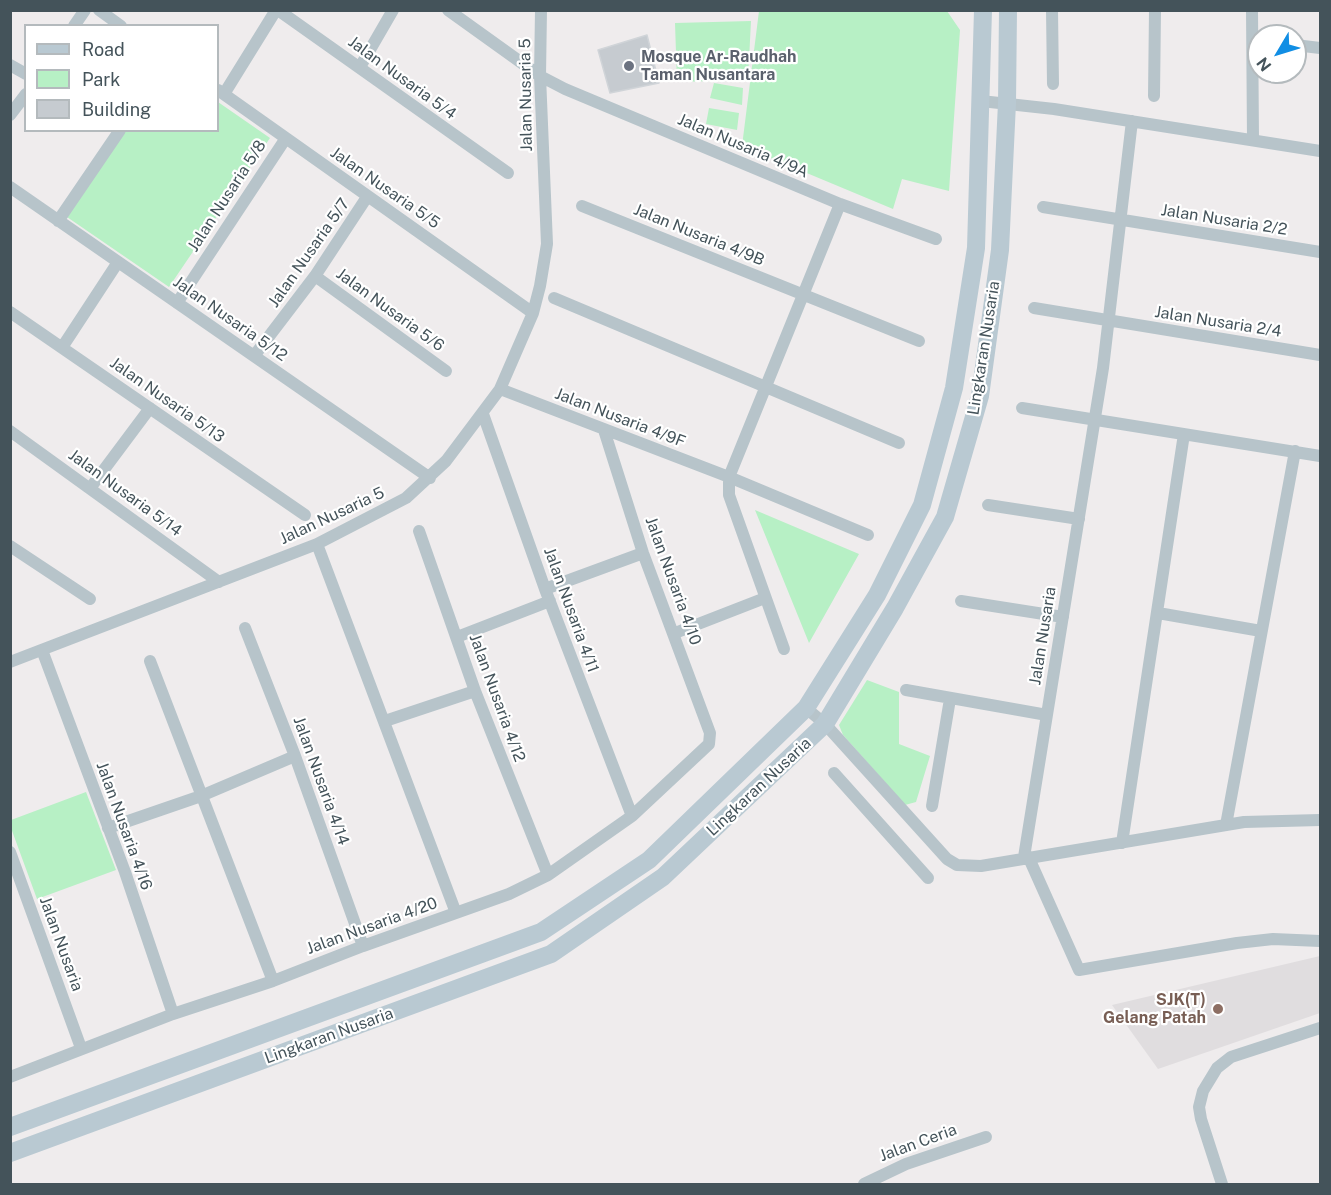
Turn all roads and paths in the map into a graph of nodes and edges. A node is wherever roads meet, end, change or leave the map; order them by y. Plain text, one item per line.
1 (85, 10) edge
2 (99, 10) edge
3 (277, 10) edge
4 (393, 10) edge
5 (448, 10) edge
6 (541, 10) edge
7 (983, 10) edge
8 (1008, 10) edge
9 (1052, 10) edge
10 (1155, 10) edge
11 (75, 24) edge
12 (119, 24) edge
13 (10, 65) edge
14 (360, 67) junction
15 (24, 73) edge
16 (540, 76) junction
17 (1053, 84) dead end
18 (1255, 84) edge
19 (221, 92) edge
20 (1154, 96) dead end
21 (24, 97) edge
22 (981, 101) junction
23 (1007, 103) junction
24 (10, 115) edge
25 (1132, 121) junction
26 (119, 132) edge
27 (286, 138) junction
28 (1253, 140) junction
29 (1320, 151) edge
30 (507, 173) dead end
31 (10, 188) edge
32 (367, 197) junction
33 (840, 204) junction
34 (582, 206) dead end
35 (1044, 207) dead end
36 (1122, 220) junction
37 (58, 221) junction
38 (936, 239) dead end
39 (1320, 252) edge
40 (118, 262) junction
41 (315, 276) junction
42 (803, 294) junction
43 (554, 298) dead end
44 (177, 303) junction
45 (1034, 308) dead end
46 (10, 312) edge
47 (533, 313) junction
48 (1110, 322) junction
49 (919, 341) dead end
50 (63, 346) junction
51 (1320, 355) edge
52 (254, 356) junction
53 (446, 371) dead end
54 (766, 386) junction
55 (500, 389) junction
56 (150, 408) junction
57 (1022, 408) dead end
58 (483, 414) junction
59 (1095, 420) junction
60 (604, 430) junction
61 (11, 432) edge
62 (1184, 434) junction
63 (899, 443) dead end
64 (1294, 451) junction
65 (1320, 456) edge
66 (729, 477) junction
67 (430, 478) junction
68 (91, 488) junction
69 (988, 505) dead end
70 (305, 515) dead end
71 (1079, 519) junction
72 (419, 531) dead end
73 (868, 535) dead end
74 (317, 544) junction
75 (10, 546) edge
76 (643, 553) junction
77 (219, 582) junction
78 (545, 589) junction
79 (765, 598) junction
80 (90, 599) dead end
81 (550, 601) junction
82 (961, 601) dead end
83 (1158, 613) junction
84 (1063, 617) junction
85 (245, 628) dead end
86 (1261, 632) junction
87 (675, 633) junction
88 (457, 637) junction
89 (784, 649) dead end
90 (42, 650) junction
91 (150, 661) dead end
92 (10, 662) edge
93 (906, 690) dead end
94 (475, 691) junction
95 (950, 699) junction
96 (806, 708) junction
97 (1047, 716) junction
98 (385, 721) junction
99 (825, 724) junction
100 (709, 744) joint
101 (295, 756) junction
102 (834, 773) dead end
103 (201, 796) junction
104 (932, 806) dead end
105 (632, 816) junction
106 (1320, 820) edge
107 (1226, 825) junction
108 (108, 828) junction
109 (1122, 843) junction
110 (10, 852) edge
111 (1026, 857) junction
112 (548, 875) junction
113 (928, 878) dead end
114 (456, 913) junction
115 (1320, 941) edge
116 (363, 946) junction
117 (273, 981) junction
118 (173, 1014) junction
119 (1320, 1028) edge
120 (81, 1048) junction
121 (10, 1077) edge
122 (10, 1127) edge
123 (986, 1137) dead end
124 (10, 1153) edge
125 (864, 1185) edge
126 (1222, 1185) edge

1 - 11 street
2 - 12 street
3 - 14 street, Jalan Nusaria 5/4
3 - 19 street
4 - 14 street
5 - 16 street, Jalan Nusaria 4/9A
6 - 16 street, Jalan Nusaria 5
7 - 22 main road, Lingkaran Nusaria
8 - 23 main road, Lingkaran Nusaria
9 - 17 street
10 - 20 street
13 - 15 street
14 - 30 street, Jalan Nusaria 5/4
16 - 33 street, Jalan Nusaria 4/9A
16 - 47 street, Jalan Nusaria 5
18 - 28 street
19 - 27 street, Jalan Nusaria 5/5
21 - 24 street
22 - 23 street
22 - 96 main road, Lingkaran Nusaria
23 - 25 street
23 - 99 main road, Lingkaran Nusaria
25 - 28 street
25 - 36 street, Jalan Nusaria
26 - 37 street
27 - 32 street, Jalan Nusaria 5/5
27 - 44 street, Jalan Nusaria 5/8
28 - 29 street
31 - 37 street, Jalan Nusaria 5/12
32 - 41 street, Jalan Nusaria 5/7
32 - 47 street, Jalan Nusaria 5/5
33 - 38 street, Jalan Nusaria 4/9A
33 - 42 street
34 - 42 street, Jalan Nusaria 4/9B
35 - 36 street, Jalan Nusaria 2/2
36 - 39 street, Jalan Nusaria 2/2
36 - 48 street, Jalan Nusaria
37 - 40 street, Jalan Nusaria 5/12
40 - 44 street, Jalan Nusaria 5/12
40 - 50 street
41 - 52 street, Jalan Nusaria 5/7
41 - 53 street, Jalan Nusaria 5/6
42 - 49 street, Jalan Nusaria 4/9B
42 - 54 street
43 - 54 street
44 - 52 street, Jalan Nusaria 5/12
45 - 48 street, Jalan Nusaria 2/4
46 - 50 street, Jalan Nusaria 5/13
47 - 55 street, Jalan Nusaria 5
48 - 51 street, Jalan Nusaria 2/4
48 - 59 street, Jalan Nusaria
50 - 56 street, Jalan Nusaria 5/13
52 - 67 street, Jalan Nusaria 5/12
54 - 63 street
54 - 66 street
55 - 58 street, Jalan Nusaria 5
55 - 60 street, Jalan Nusaria 4/9F
56 - 68 street
56 - 70 street, Jalan Nusaria 5/13
57 - 59 street
58 - 67 street, Jalan Nusaria 5
58 - 78 street, Jalan Nusaria 4/11
59 - 62 street
59 - 71 street, Jalan Nusaria
60 - 66 street, Jalan Nusaria 4/9F
60 - 76 street, Jalan Nusaria 4/10
61 - 68 street, Jalan Nusaria 5/14
62 - 64 street
62 - 83 street
64 - 65 street
64 - 86 street
66 - 73 street, Jalan Nusaria 4/9F
66 - 79 street
67 - 74 street, Jalan Nusaria 5
68 - 77 street, Jalan Nusaria 5/14
69 - 71 street
71 - 84 street, Jalan Nusaria
72 - 88 street, Jalan Nusaria 4/12
74 - 77 street, Jalan Nusaria 5
74 - 98 street
75 - 80 street
76 - 78 street
76 - 87 street, Jalan Nusaria 4/10
77 - 90 street, Jalan Nusaria 5
78 - 81 street, Jalan Nusaria 4/11
79 - 87 street
79 - 89 street
81 - 88 street
81 - 105 street, Jalan Nusaria 4/11
82 - 84 street
83 - 86 street
83 - 109 street
84 - 97 street, Jalan Nusaria
85 - 101 street, Jalan Nusaria 4/14
86 - 107 street
87 - 100 street, Jalan Nusaria 4/10
88 - 94 street, Jalan Nusaria 4/12
90 - 92 street, Jalan Nusaria 5
90 - 108 street, Jalan Nusaria 4/16
91 - 103 street
93 - 95 street
94 - 98 street
94 - 112 street, Jalan Nusaria 4/12
95 - 97 street
95 - 104 street
96 - 99 street
96 - 122 main road, Lingkaran Nusaria
97 - 111 street, Jalan Nusaria
98 - 114 street
99 - 111 street
99 - 124 main road, Lingkaran Nusaria
100 - 105 street, Jalan Nusaria 4/20
101 - 103 street
101 - 116 street, Jalan Nusaria 4/14
102 - 113 street
103 - 108 street
103 - 117 street
105 - 112 street, Jalan Nusaria 4/20
106 - 107 street
107 - 109 street
108 - 118 street, Jalan Nusaria 4/16
109 - 111 street
110 - 120 street, Jalan Nusaria
111 - 115 street
112 - 114 street, Jalan Nusaria 4/20
114 - 116 street, Jalan Nusaria 4/20
116 - 117 street, Jalan Nusaria 4/20
117 - 118 street, Jalan Nusaria 4/20
118 - 120 street, Jalan Nusaria 4/20
119 - 126 street
120 - 121 street, Jalan Nusaria 4/20
123 - 125 street, Jalan Ceria

